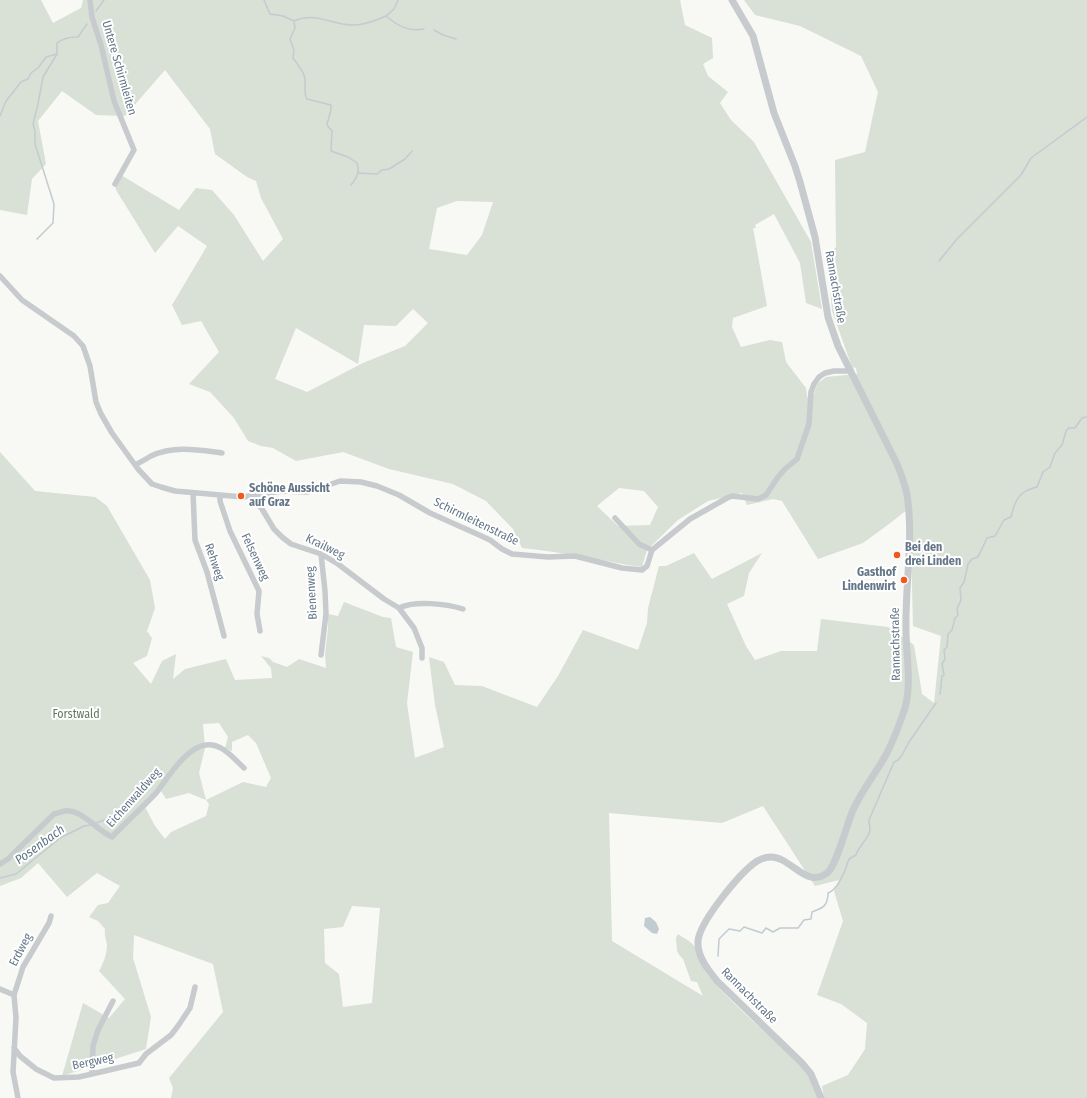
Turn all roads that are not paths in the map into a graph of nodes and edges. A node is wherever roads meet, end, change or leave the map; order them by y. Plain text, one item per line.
1 (90, 0) edge
2 (732, 0) edge
3 (115, 184) dead end
4 (0, 276) edge
5 (851, 371) junction
6 (222, 453) dead end
7 (135, 465) junction
8 (193, 492) junction
9 (220, 495) junction
10 (251, 497) junction
11 (614, 518) dead end
12 (652, 550) junction
13 (321, 554) junction
14 (399, 608) junction
15 (463, 608) dead end
16 (260, 631) dead end
17 (224, 636) dead end
18 (321, 655) dead end
19 (422, 658) dead end
20 (244, 768) dead end
21 (0, 864) edge
22 (50, 916) dead end
23 (195, 988) dead end
24 (0, 989) edge
25 (14, 995) junction
26 (113, 1001) dead end
27 (14, 1048) junction
28 (92, 1074) junction
29 (18, 1098) edge
30 (822, 1098) edge

1 - 3 street, Untere Schirmleiten
2 - 5 street, Rannachstraße
4 - 7 street, Schirmleitenstraße
5 - 12 street, Schirmleitenstraße
5 - 30 street, Rannachstraße
6 - 7 street
7 - 8 street, Schirmleitenstraße
8 - 9 street, Schirmleitenstraße
8 - 17 street, Rehweg
9 - 10 street, Schirmleitenstraße
9 - 16 street, Felsenweg
10 - 12 street, Schirmleitenstraße
10 - 13 street, Krailweg
11 - 12 street
13 - 14 street, Krailweg
13 - 18 street, Bienenweg
14 - 15 street
14 - 19 street, Krailweg
20 - 21 street, Eichenwaldweg
22 - 25 street, Erdweg
23 - 28 street, Bergweg
24 - 25 street
25 - 27 street
26 - 28 street
27 - 28 street, Bergweg
27 - 29 street

